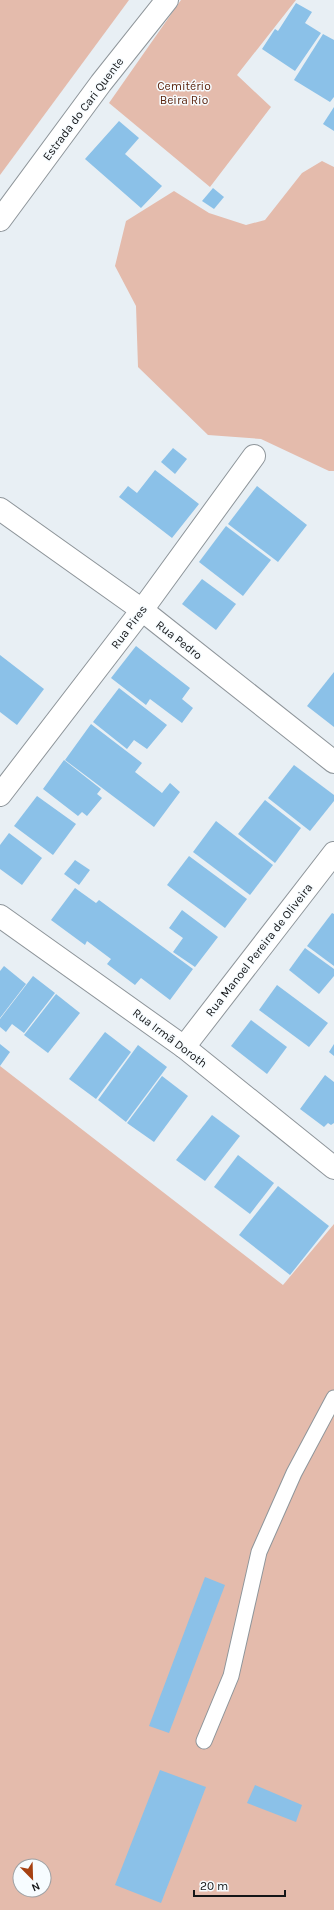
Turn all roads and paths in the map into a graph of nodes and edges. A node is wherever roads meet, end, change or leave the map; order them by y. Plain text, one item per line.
1 (167, 0) edge
2 (0, 220) edge
3 (254, 456) dead end
4 (0, 509) edge
5 (142, 610) junction
6 (334, 762) edge
7 (0, 795) edge
8 (334, 853) edge
9 (0, 916) edge
10 (184, 1047) junction
11 (334, 1168) edge
12 (334, 1398) edge
13 (204, 1741) dead end

1 - 2 street, Estrada do Cari Quente
3 - 5 street, Rua Pires
4 - 5 street, Rua Pedro
5 - 6 street, Rua Pedro
5 - 7 street, Rua Pires
8 - 10 street, Rua Manoel Pereira de Oliveira
9 - 10 street, Rua Irmã Doroth
10 - 11 street, Rua Irmã Doroth
12 - 13 lane

